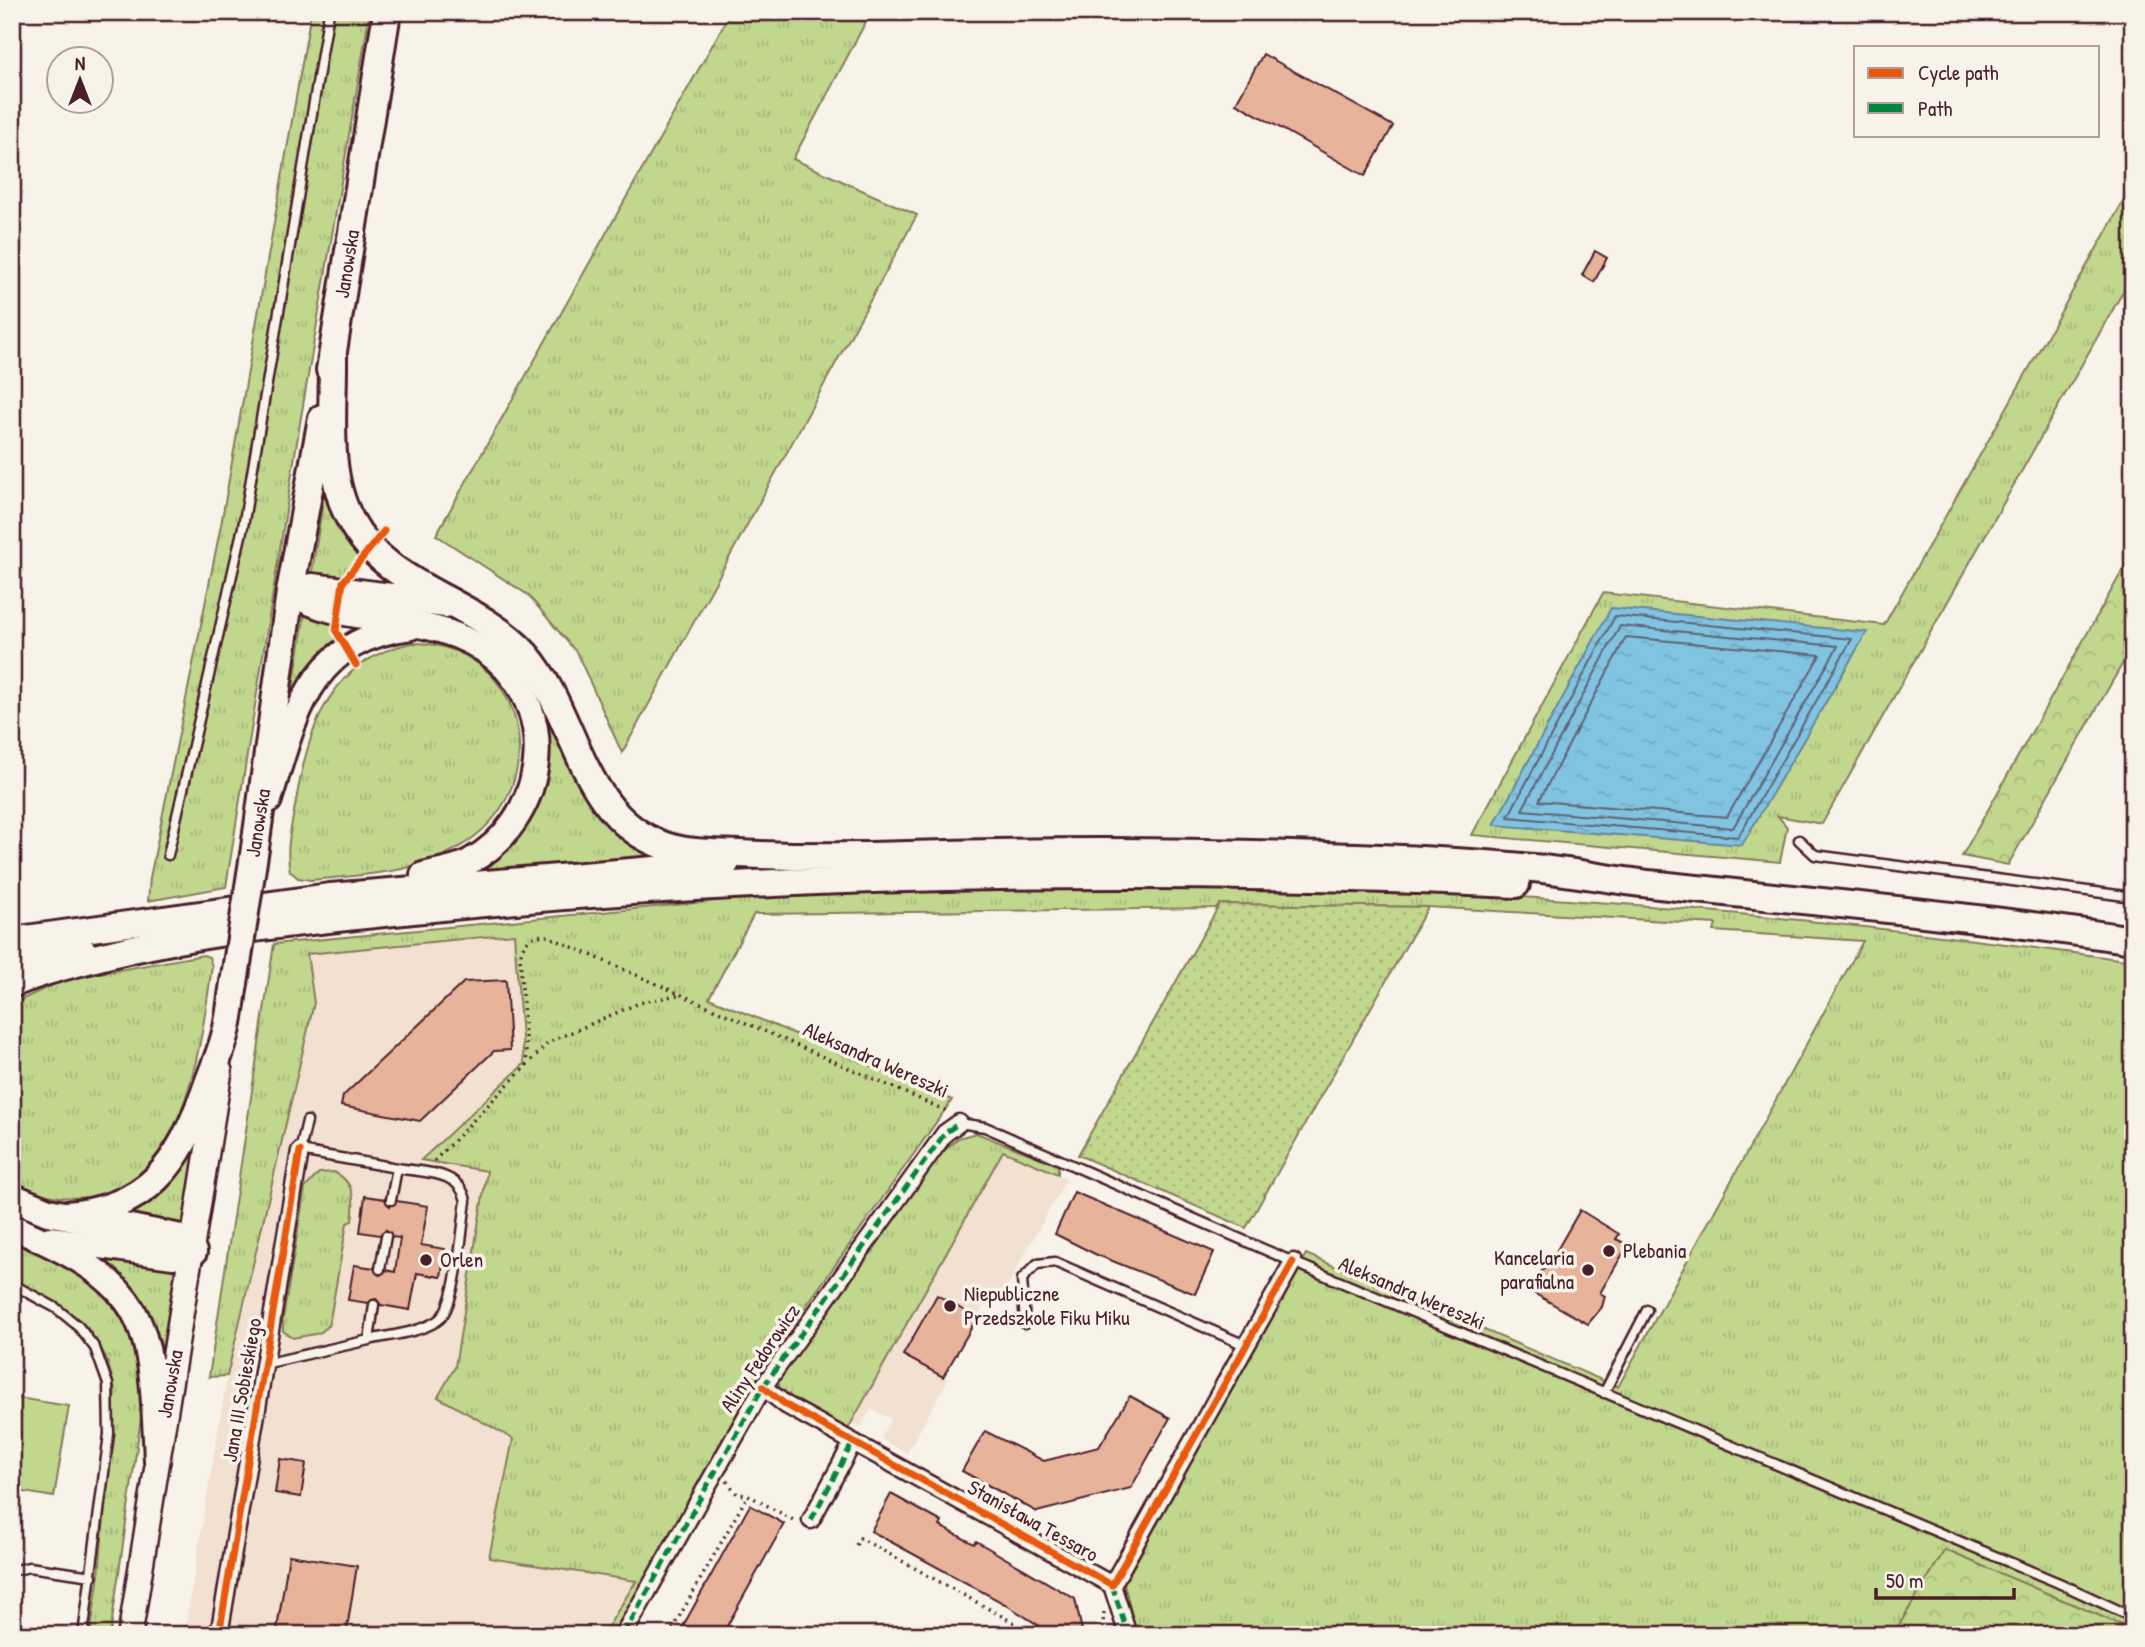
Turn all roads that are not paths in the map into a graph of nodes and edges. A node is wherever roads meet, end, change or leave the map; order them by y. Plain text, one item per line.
1 (329, 12) edge
2 (387, 12) edge
3 (333, 355) junction
4 (290, 592) junction
5 (455, 605) junction
6 (422, 626) junction
7 (1800, 840) dead end
8 (255, 848) junction
9 (168, 855) dead end
10 (829, 859) junction
11 (1657, 885) junction
12 (330, 896) junction
13 (2133, 897) edge
14 (170, 939) junction
15 (12, 940) edge
16 (2133, 940) edge
17 (12, 962) edge
18 (12, 984) edge
19 (225, 1036) junction
20 (307, 1121) dead end
21 (959, 1123) joint
22 (300, 1152) junction
23 (397, 1168) junction
24 (12, 1197) edge
25 (391, 1200) dead end
26 (66, 1215) junction
27 (12, 1227) edge
28 (386, 1237) dead end
29 (43, 1238) junction
30 (192, 1252) junction
31 (1293, 1262) junction
32 (380, 1269) dead end
33 (12, 1284) edge
34 (374, 1305) dead end
35 (1647, 1311) dead end
36 (1025, 1324) dead end
37 (369, 1340) junction
38 (1245, 1345) junction
39 (264, 1364) junction
40 (763, 1387) junction
41 (1604, 1393) junction
42 (853, 1442) junction
43 (157, 1461) junction
44 (808, 1524) road end
45 (12, 1571) edge
46 (92, 1576) junction
47 (1112, 1585) junction
48 (2133, 1617) edge
49 (83, 1635) edge
50 (130, 1635) edge
51 (219, 1635) edge
52 (623, 1635) edge
53 (1128, 1635) edge

1 - 9 lane
2 - 3 highway, Janowska
3 - 4 highway, Janowska
3 - 5 highway
4 - 5 highway
4 - 6 main road
4 - 8 highway, Janowska
5 - 10 highway
6 - 8 main road
6 - 12 main road
7 - 13 lane
8 - 19 highway, Janowska, bridge
10 - 11 highway
10 - 12 main road
11 - 14 highway
11 - 16 highway
12 - 15 main road
14 - 17 main road
14 - 18 highway
19 - 26 highway
19 - 30 main road, Janowska
20 - 22 lane
21 - 31 lane, Aleksandra Wereszki
21 - 40 street, Aliny Fedorowicz
22 - 23 lane
22 - 39 street, Jana III Sobieskiego
23 - 25 lane
23 - 37 lane
24 - 26 highway
26 - 30 highway
27 - 29 main road
28 - 32 lane
29 - 30 main road
29 - 43 main road
30 - 43 main road, Janowska
31 - 38 street, Stanisława Tessaro
31 - 41 lane, Aleksandra Wereszki
33 - 46 lane
34 - 37 lane
35 - 41 lane
36 - 38 lane
37 - 39 lane
38 - 47 street, Stanisława Tessaro
39 - 51 street, Jana III Sobieskiego
40 - 42 street, Stanisława Tessaro
40 - 52 street, Aliny Fedorowicz
41 - 48 lane, Aleksandra Wereszki
42 - 44 street
42 - 47 street, Stanisława Tessaro
43 - 50 main road, Janowska
45 - 46 lane
46 - 49 lane
47 - 53 street

